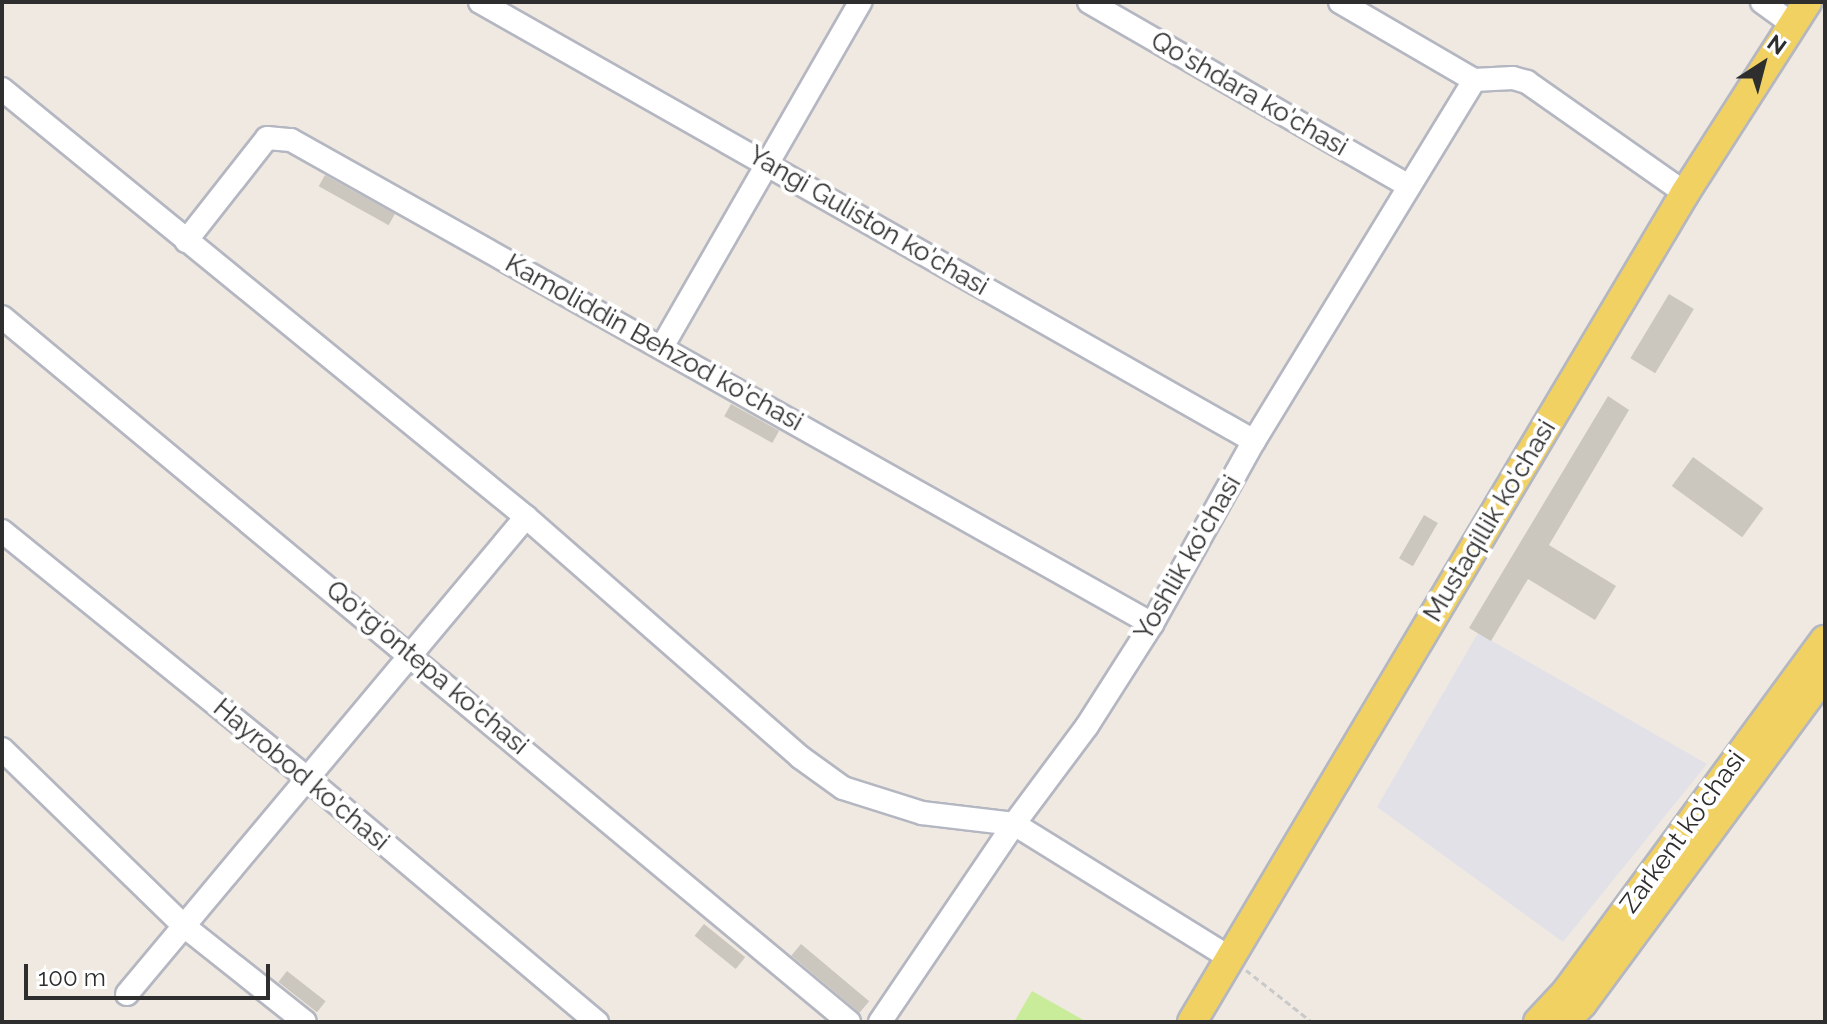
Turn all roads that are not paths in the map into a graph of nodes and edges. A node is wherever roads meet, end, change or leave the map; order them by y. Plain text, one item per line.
1 (480, 2) edge
2 (860, 2) edge
3 (1089, 2) edge
4 (1340, 2) edge
5 (1762, 2) edge
6 (1799, 13) edge
7 (1474, 80) junction
8 (2, 89) edge
9 (768, 164) junction
10 (1409, 186) junction
11 (1685, 193) junction
12 (186, 241) junction
13 (2, 317) edge
14 (662, 347) junction
15 (1254, 441) junction
16 (526, 517) junction
17 (2, 531) edge
18 (1152, 624) junction
19 (1825, 640) edge
20 (411, 654) junction
21 (1825, 674) edge
22 (2, 749) edge
23 (308, 779) junction
24 (1014, 824) junction
25 (184, 926) junction
26 (1230, 958) junction
27 (127, 994) dead end
28 (305, 1022) edge
29 (597, 1022) edge
30 (849, 1022) edge
31 (880, 1022) edge
32 (1192, 1022) edge
33 (1538, 1022) edge
34 (1565, 1022) edge

1 - 9 street, Yangi Guliston ko'chasi
2 - 9 street
3 - 10 street, Qo'shdara ko'chasi
4 - 7 street
5 - 6 street, Mustaqillik ko'chasi
6 - 11 main road, Mustaqillik ko'chasi
7 - 10 street, Yoshlik ko'chasi
7 - 11 street
8 - 12 street
9 - 14 street
9 - 15 street, Yangi Guliston ko'chasi
10 - 15 street, Yoshlik ko'chasi
11 - 26 main road, Mustaqillik ko'chasi
12 - 14 street, Kamoliddin Behzod ko'chasi
12 - 16 street
13 - 20 street, Qo'rg'ontepa ko'chasi
14 - 18 street, Kamoliddin Behzod ko'chasi
15 - 18 street, Yoshlik ko'chasi
16 - 20 street
16 - 24 street
17 - 23 street, Hayrobod ko'chasi
18 - 24 street, Yoshlik ko'chasi
19 - 33 main road, Zarkent ko'chasi
20 - 23 street
20 - 30 street, Qo'rg'ontepa ko'chasi
21 - 34 main road, Zarkent ko'chasi
22 - 25 street
23 - 25 street
23 - 29 street, Hayrobod ko'chasi
24 - 26 street
24 - 31 street, Yoshlik ko'chasi
25 - 27 street
25 - 28 street
26 - 32 main road, Mustaqillik ko'chasi

